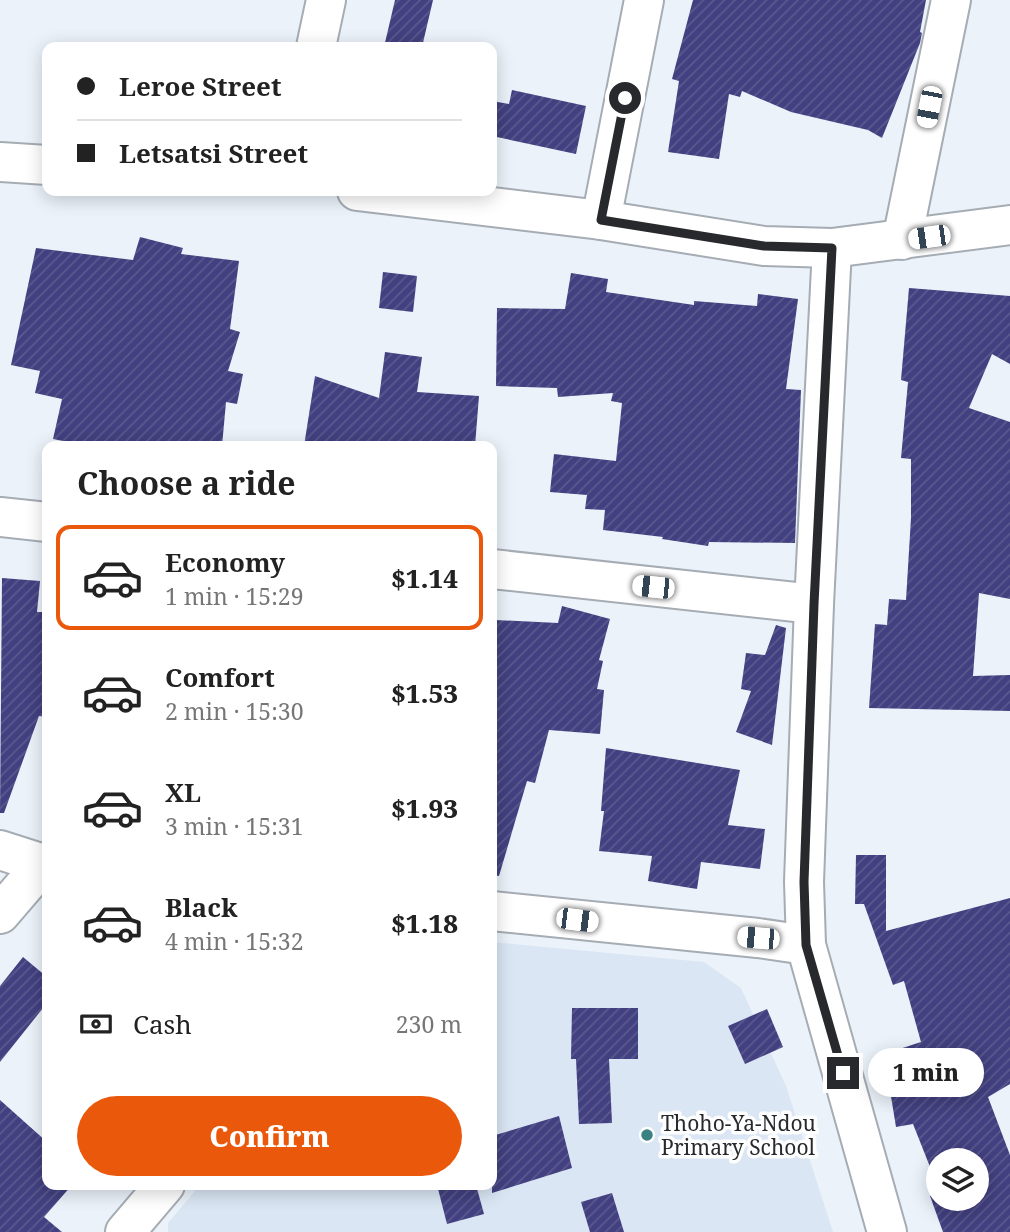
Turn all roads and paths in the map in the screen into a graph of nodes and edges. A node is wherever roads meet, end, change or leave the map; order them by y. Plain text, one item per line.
1 (326, 0) edge
2 (644, 0) edge
3 (951, 0) edge
4 (317, 42) edge
5 (0, 162) edge
6 (42, 165) edge
7 (399, 196) edge
8 (601, 220) junction
9 (1010, 225) edge
10 (902, 240) junction
11 (832, 248) junction
12 (0, 517) edge
13 (42, 521) edge
14 (497, 570) edge
15 (814, 604) junction
16 (0, 850) edge
17 (42, 863) edge
18 (42, 867) edge
19 (497, 912) edge
20 (0, 914) edge
21 (806, 945) junction
22 (160, 1190) edge
23 (125, 1232) edge
24 (887, 1232) edge

1 - 4 street
2 - 8 street
3 - 10 street
5 - 6 street
7 - 8 street
8 - 11 street
9 - 10 street
10 - 11 street
11 - 15 street
12 - 13 street
14 - 15 street
15 - 21 street
16 - 17 street
18 - 20 street
19 - 21 street
21 - 24 street
22 - 23 street

